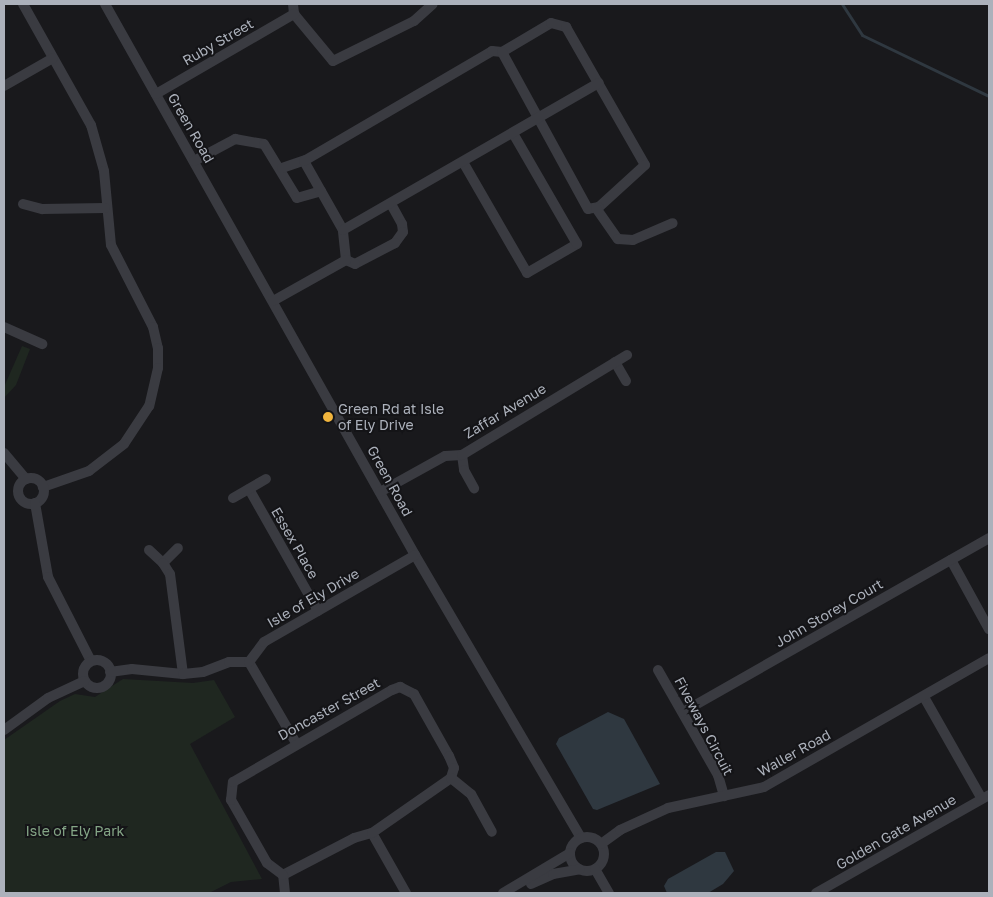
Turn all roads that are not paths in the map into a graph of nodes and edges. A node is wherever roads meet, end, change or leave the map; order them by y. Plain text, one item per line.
1 (23, 4) edge
2 (105, 4) edge
3 (430, 4) edge
4 (293, 9) edge
5 (502, 52) junction
6 (53, 58) junction
7 (599, 83) junction
8 (4, 86) edge
9 (156, 94) junction
10 (538, 118) junction
11 (513, 133) junction
12 (305, 160) junction
13 (194, 161) junction
14 (464, 162) junction
15 (282, 168) junction
16 (321, 191) junction
17 (23, 204) dead end
18 (391, 204) junction
19 (105, 208) junction
20 (596, 208) junction
21 (673, 222) dead end
22 (343, 230) junction
23 (346, 260) junction
24 (273, 301) junction
25 (4, 327) edge
26 (42, 344) dead end
27 (627, 355) dead end
28 (615, 362) junction
29 (626, 381) dead end
30 (4, 453) edge
31 (462, 455) junction
32 (26, 479) junction
33 (266, 479) dead end
34 (43, 487) junction
35 (474, 488) dead end
36 (249, 489) junction
37 (380, 492) junction
38 (233, 498) dead end
39 (35, 503) junction
40 (989, 538) edge
41 (178, 548) dead end
42 (148, 550) dead end
43 (415, 554) junction
44 (951, 560) junction
45 (163, 562) junction
46 (318, 611) junction
47 (989, 629) edge
48 (989, 658) edge
49 (91, 661) junction
50 (249, 662) junction
51 (658, 670) dead end
52 (110, 672) junction
53 (183, 674) junction
54 (84, 681) junction
55 (924, 697) junction
56 (683, 712) junction
57 (4, 730) edge
58 (296, 743) junction
59 (451, 778) junction
60 (724, 796) junction
61 (986, 797) edge
62 (492, 832) dead end
63 (372, 833) junction
64 (580, 838) junction
65 (602, 844) junction
66 (570, 853) junction
67 (580, 869) junction
68 (595, 869) junction
69 (283, 875) junction
70 (285, 893) edge
71 (406, 893) edge
72 (502, 893) edge
73 (512, 893) edge
74 (609, 893) edge
75 (816, 893) edge

1 - 6 street
2 - 9 street, Green Road
3 - 4 street
4 - 9 street, Ruby Street
5 - 7 street
5 - 10 street
5 - 12 street
6 - 8 street
6 - 19 street
7 - 10 street
7 - 20 street
9 - 13 street, Green Road
10 - 11 street
10 - 20 street
11 - 14 street
11 - 14 street
12 - 15 street
12 - 16 street
13 - 15 street
13 - 24 street, Green Road
14 - 18 street
15 - 16 street
16 - 22 street
17 - 19 street
18 - 22 street
18 - 23 street
19 - 34 street
20 - 21 street
22 - 23 street
23 - 24 street
24 - 37 street, Green Road
25 - 26 street
27 - 28 street, Zaffar Avenue
28 - 29 street
28 - 31 street, Zaffar Avenue
30 - 32 street
31 - 35 street
31 - 37 street, Zaffar Avenue
32 - 34 street
32 - 39 street
33 - 36 street
34 - 39 street
36 - 38 street
36 - 46 street, Essex Place
37 - 43 street, Green Road
39 - 49 street
40 - 44 street, John Storey Court
41 - 45 street
42 - 45 street
43 - 46 street, Isle of Ely Drive
43 - 64 street, Green Road
44 - 47 street
44 - 56 street, John Storey Court
45 - 53 street
46 - 50 street, Isle of Ely Drive
48 - 55 street, Waller Road
49 - 52 street
49 - 54 street
50 - 53 street
50 - 58 street
51 - 56 street, Fiveways Circuit
52 - 53 street
52 - 54 street
54 - 57 street
55 - 60 street, Waller Road
55 - 61 street
56 - 60 street, Fiveways Circuit
58 - 59 street, Doncaster Street
58 - 69 street, Doncaster Street
59 - 62 street
59 - 63 street
60 - 65 street, Waller Road
61 - 75 street, Golden Gate Avenue
63 - 69 street
63 - 71 street
64 - 65 street
64 - 66 street
65 - 68 street
66 - 67 street
66 - 72 street
67 - 68 street
67 - 73 street
68 - 74 street
69 - 70 street

